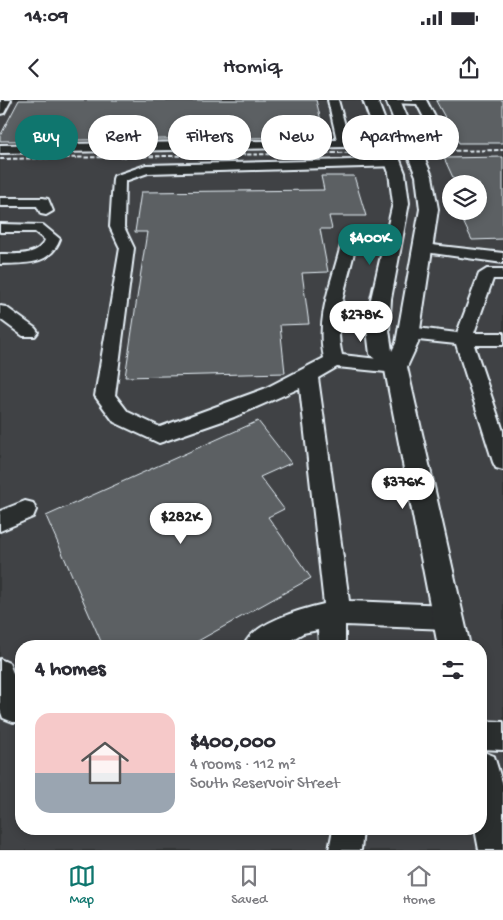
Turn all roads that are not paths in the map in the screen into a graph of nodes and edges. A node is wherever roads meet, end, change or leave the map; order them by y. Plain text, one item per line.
1 (6, 100) edge
2 (333, 100) edge
3 (370, 100) edge
4 (393, 100) edge
5 (0, 110) edge
6 (428, 115) edge
7 (0, 149) edge
8 (394, 163) junction
9 (0, 202) edge
10 (46, 211) dead end
11 (0, 228) edge
12 (394, 242) junction
13 (424, 248) junction
14 (503, 258) edge
15 (0, 259) edge
16 (503, 274) edge
17 (0, 311) edge
18 (378, 330) junction
19 (29, 332) dead end
20 (408, 333) junction
21 (462, 339) junction
22 (503, 339) edge
23 (334, 360) junction
24 (396, 367) junction
25 (308, 376) junction
26 (503, 462) edge
27 (25, 510) dead end
28 (0, 521) edge
29 (338, 613) junction
30 (448, 617) junction
31 (266, 640) edge
32 (331, 640) edge
33 (453, 640) edge
34 (0, 672) edge
35 (15, 708) edge
36 (487, 735) edge
37 (503, 736) edge
38 (487, 796) edge
39 (347, 835) edge
40 (345, 850) edge
41 (499, 850) edge

1 - 5 lane
2 - 7 lane
3 - 8 main road
4 - 6 lane
4 - 13 main road
8 - 12 main road
8 - 25 lane
9 - 10 lane
11 - 15 lane
12 - 13 main road
12 - 18 main road
12 - 23 lane
13 - 14 lane
13 - 20 main road
16 - 21 lane
17 - 19 lane
18 - 20 main road
18 - 24 main road
20 - 21 lane
20 - 24 main road
21 - 22 lane
21 - 26 lane
23 - 24 lane
23 - 25 lane
24 - 30 main road
25 - 29 lane
27 - 28 lane
29 - 30 lane
29 - 31 lane
29 - 32 lane
30 - 33 main road
34 - 35 lane
36 - 37 lane
38 - 41 main road
39 - 40 lane

